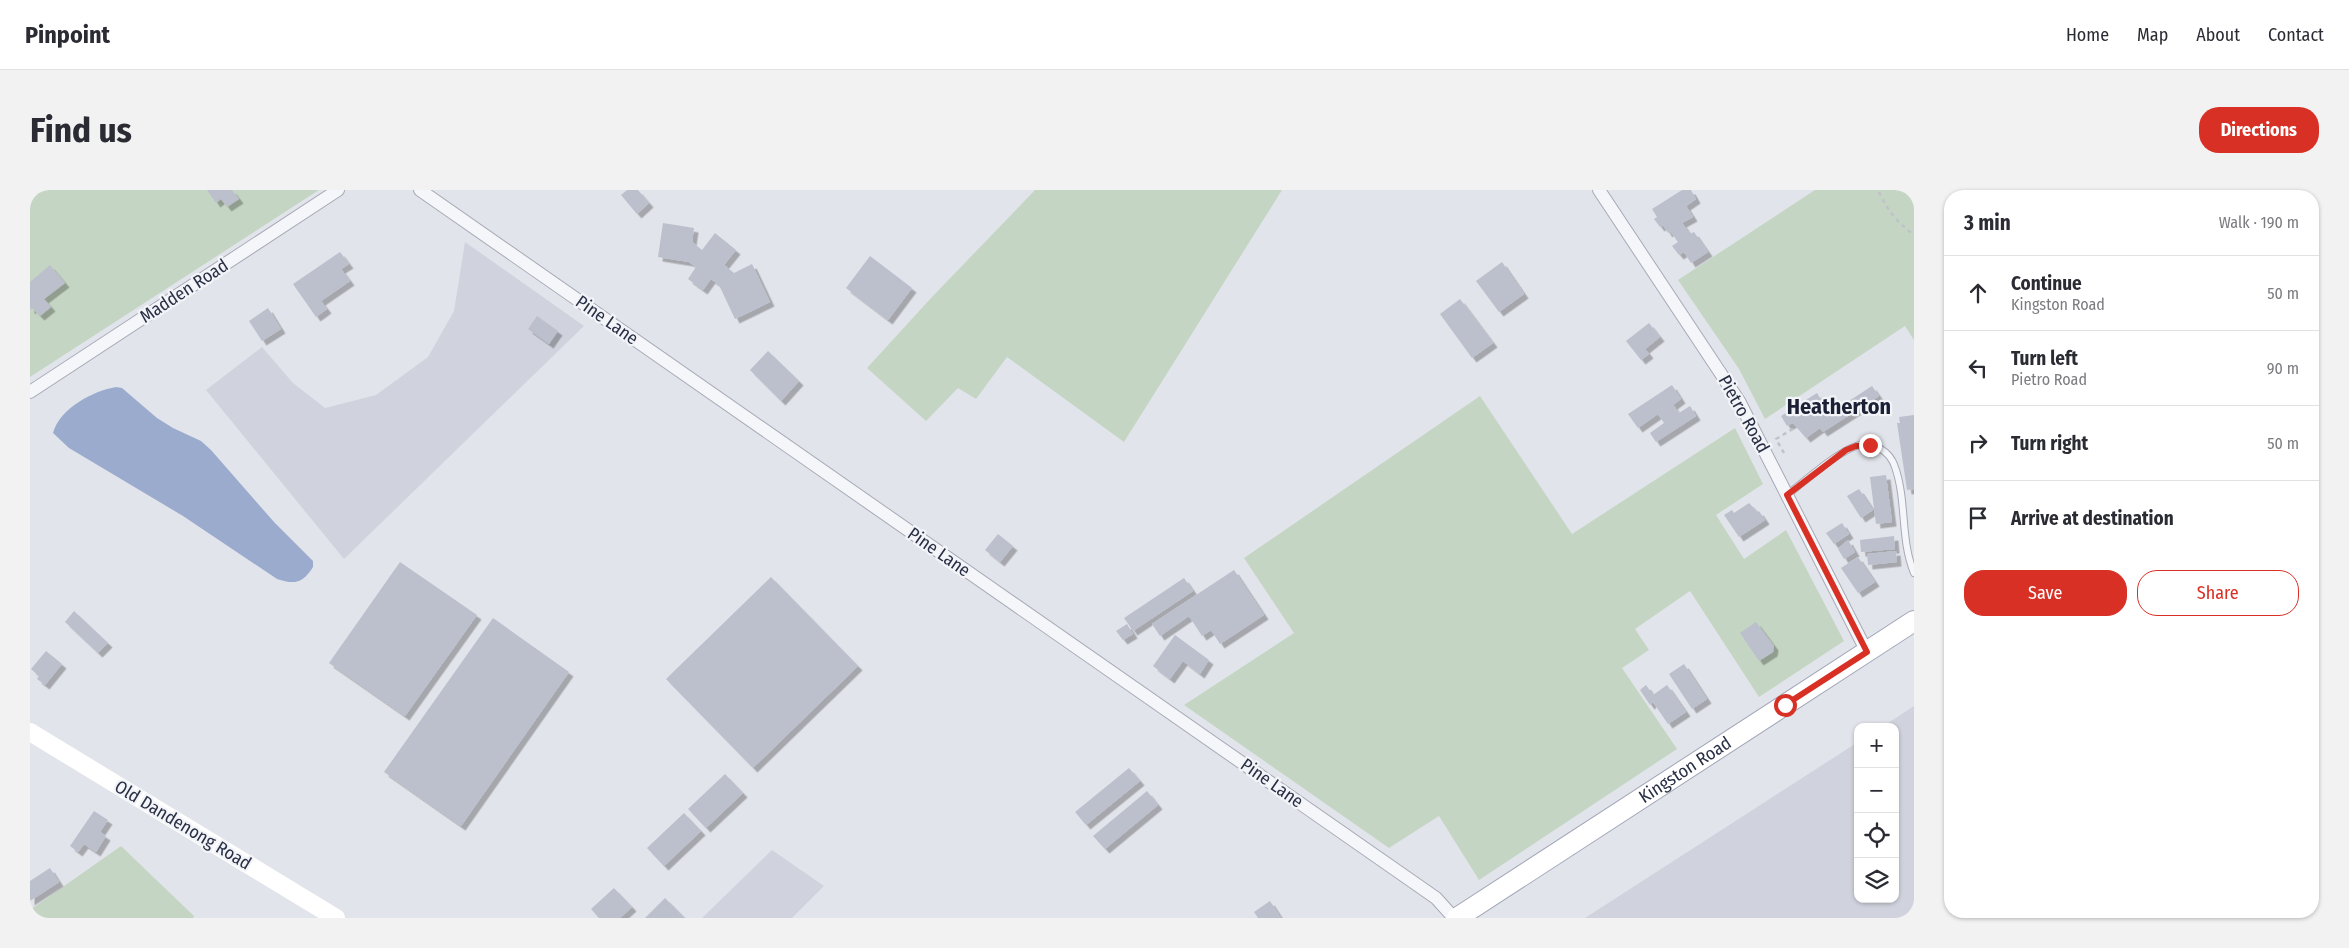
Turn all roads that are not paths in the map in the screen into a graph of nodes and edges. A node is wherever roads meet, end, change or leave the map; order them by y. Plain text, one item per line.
1 (338, 190) edge
2 (420, 190) edge
3 (1599, 190) edge
4 (30, 392) edge
5 (1787, 495) junction
6 (1914, 573) edge
7 (1914, 621) edge
8 (1867, 652) junction
9 (30, 732) edge
10 (336, 918) edge
11 (1456, 918) edge

1 - 4 street, Madden Road
2 - 11 street, Pine Lane
3 - 5 street, Pietro Road
5 - 6 lane
5 - 8 street, Pietro Road
7 - 8 main road, Kingston Road
8 - 11 main road, Kingston Road
9 - 10 main road, Old Dandenong Road

